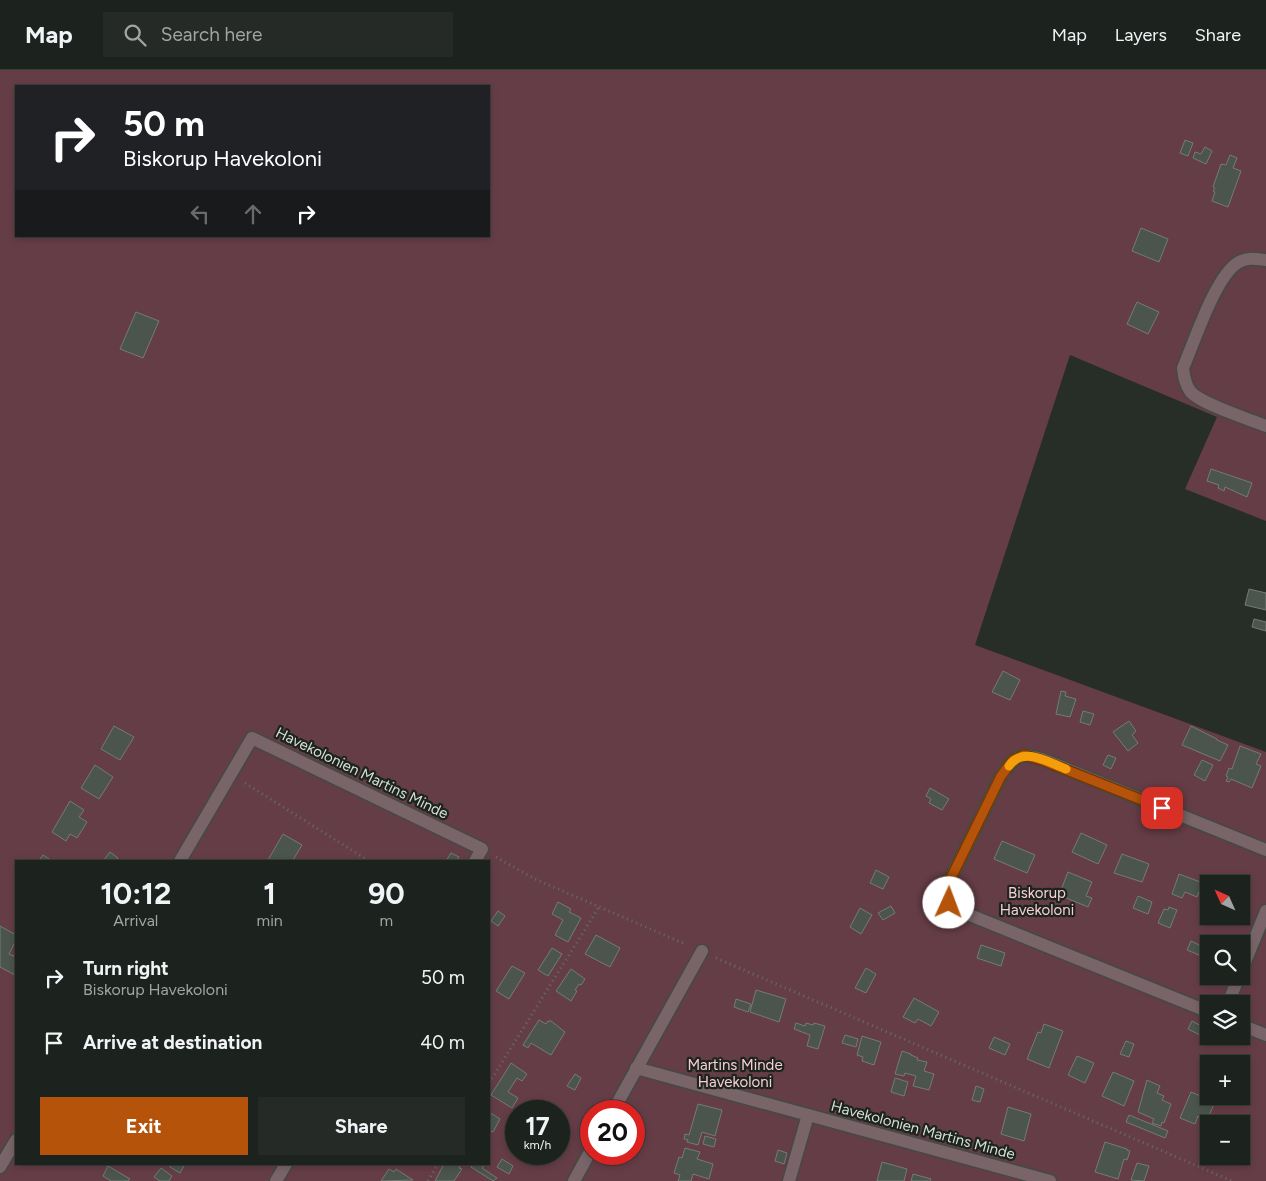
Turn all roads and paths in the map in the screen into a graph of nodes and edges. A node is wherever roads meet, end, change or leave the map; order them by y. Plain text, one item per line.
1 (1266, 260) edge
2 (1266, 426) edge
3 (231, 774) junction
4 (482, 849) junction
5 (1266, 850) edge
6 (181, 860) edge
7 (367, 860) edge
8 (476, 860) edge
9 (599, 907) junction
10 (1266, 911) edge
11 (1250, 950) edge
12 (702, 951) junction
13 (1200, 1008) edge
14 (1250, 1029) edge
15 (1266, 1035) edge
16 (636, 1068) junction
17 (490, 1081) edge
18 (619, 1100) edge
19 (808, 1115) junction
20 (15, 1142) edge
21 (285, 1165) edge
22 (437, 1165) edge
23 (583, 1165) edge
24 (0, 1167) edge
25 (1029, 1178) edge
26 (276, 1181) edge
27 (428, 1181) edge
28 (574, 1181) edge
29 (789, 1181) edge
30 (1050, 1181) edge
31 (1232, 1181) edge

1 - 2 lane
3 - 4 lane, Havekolonien Martins Minde
3 - 6 lane, Havekolonien Martins Minde
3 - 7 path
4 - 8 lane
4 - 9 path
5 - 13 lane
9 - 12 path
9 - 17 path
10 - 11 lane
12 - 16 lane
12 - 31 path
14 - 15 lane
16 - 18 lane
16 - 19 lane, Havekolonien Martins Minde
19 - 25 lane, Havekolonien Martins Minde
19 - 29 lane, Havekolonien Martins Minde
20 - 24 lane
21 - 26 lane
22 - 27 path
23 - 28 lane
25 - 30 lane, Havekolonien Martins Minde

